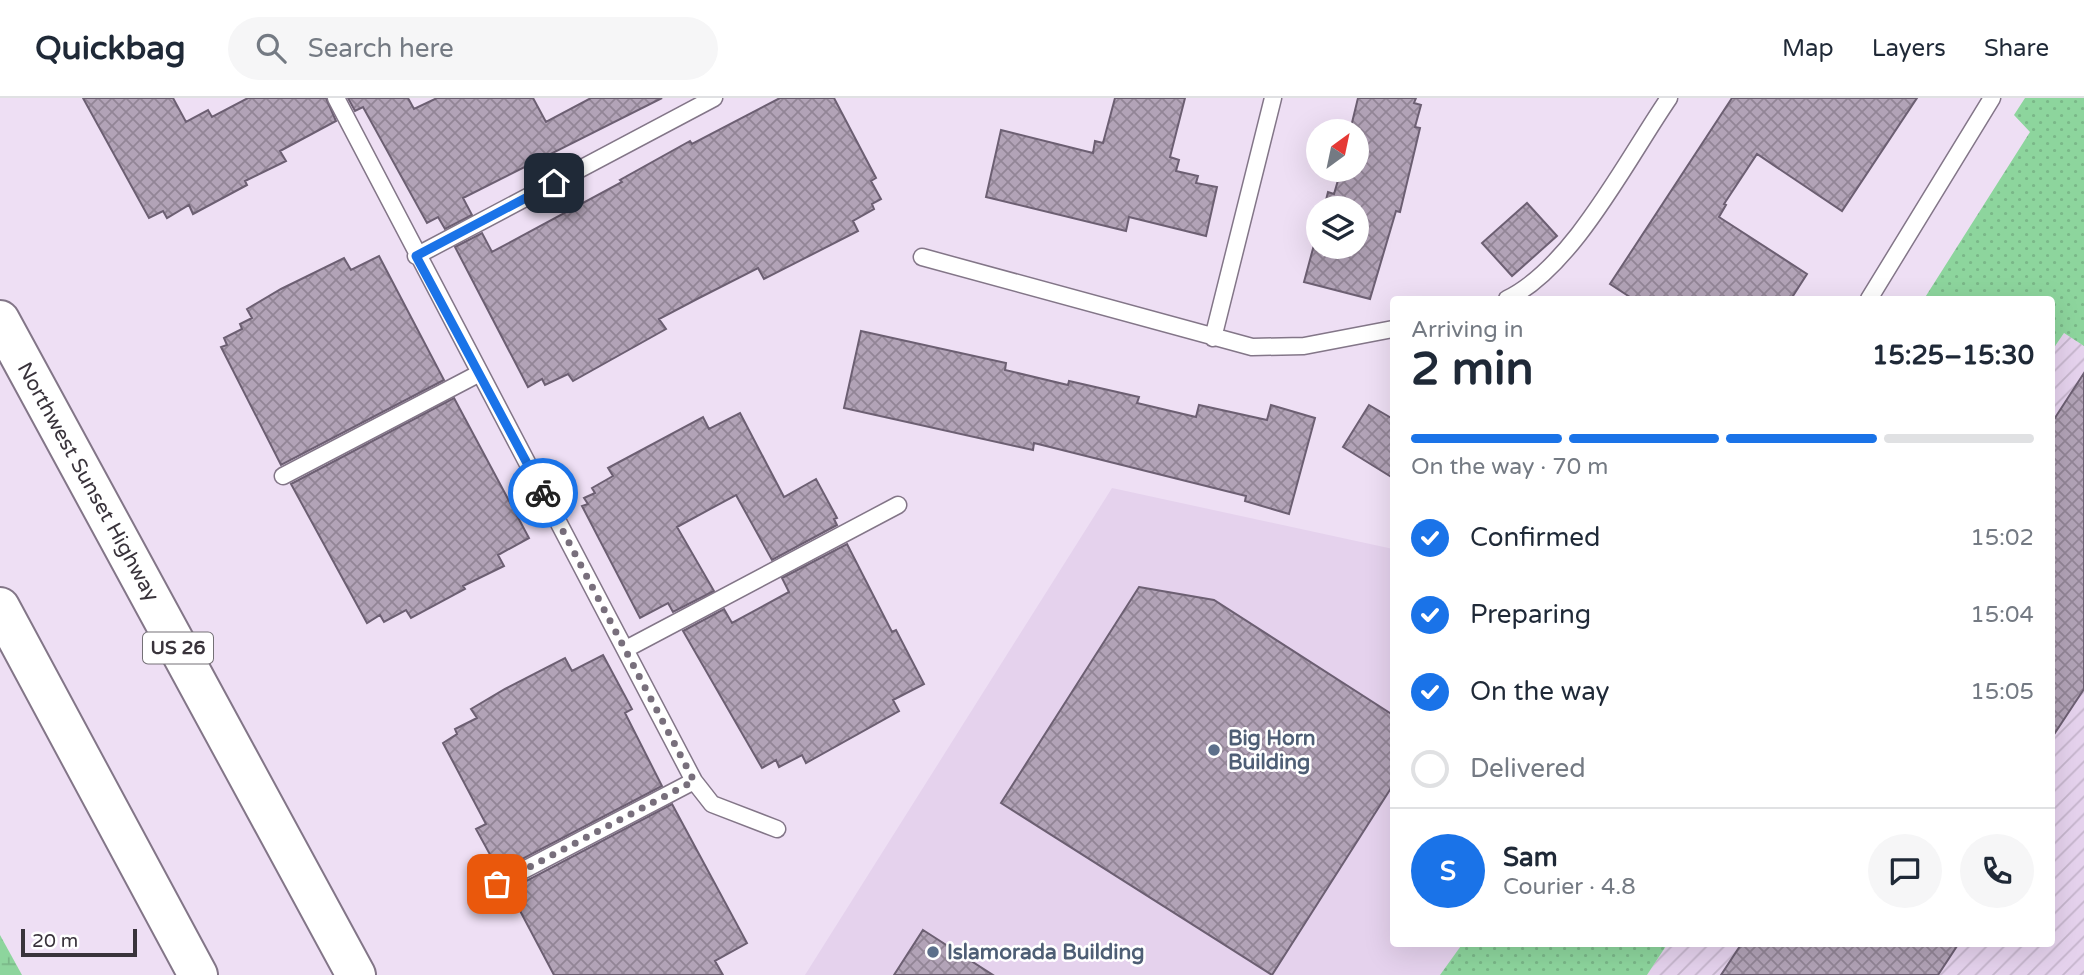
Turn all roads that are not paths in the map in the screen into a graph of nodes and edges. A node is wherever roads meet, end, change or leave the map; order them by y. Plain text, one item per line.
1 (336, 98) edge
2 (714, 98) edge
3 (1273, 98) edge
4 (1669, 98) edge
5 (1992, 98) edge
6 (416, 256) junction
7 (922, 257) dead end
8 (1512, 296) edge
9 (1871, 296) edge
10 (0, 320) edge
11 (1390, 330) edge
12 (1213, 338) junction
13 (480, 373) junction
14 (283, 477) dead end
15 (898, 505) dead end
16 (0, 607) edge
17 (626, 649) junction
18 (694, 781) junction
19 (777, 828) dead end
20 (497, 884) dead end
21 (198, 975) edge
22 (356, 975) edge

1 - 6 lane
2 - 6 lane
3 - 12 lane
4 - 8 lane
5 - 9 lane
6 - 13 lane
7 - 12 lane
10 - 22 highway, Northwest Sunset Highway / US 26
11 - 12 lane
13 - 14 lane
13 - 17 lane
15 - 17 lane
16 - 21 highway
17 - 18 lane
18 - 19 lane
18 - 20 lane

